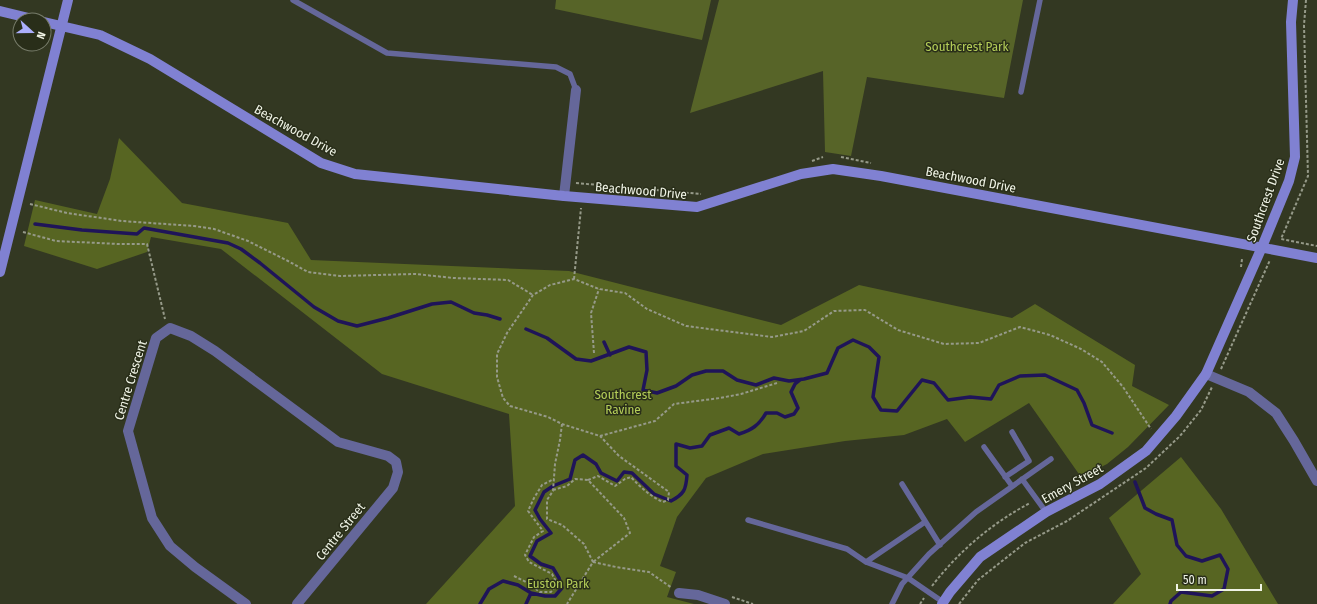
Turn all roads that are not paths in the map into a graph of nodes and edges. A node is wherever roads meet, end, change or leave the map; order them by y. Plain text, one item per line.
1 (68, 0) edge
2 (293, 0) edge
3 (1040, 0) edge
4 (1294, 0) edge
5 (0, 11) edge
6 (12, 14) edge
7 (52, 24) edge
8 (62, 26) junction
9 (576, 90) joint
10 (1021, 92) dead end
11 (564, 196) junction
12 (1262, 247) junction
13 (1317, 258) edge
14 (0, 272) edge
15 (167, 330) joint
16 (1206, 374) junction
17 (1012, 432) dead end
18 (984, 446) dead end
19 (1051, 459) dead end
20 (1005, 477) junction
21 (1022, 479) junction
22 (1317, 481) edge
23 (902, 484) dead end
24 (1012, 486) junction
25 (1046, 512) junction
26 (748, 520) dead end
27 (925, 522) junction
28 (940, 544) junction
29 (866, 562) junction
30 (908, 578) junction
31 (679, 593) road end
32 (726, 600) edge
33 (942, 603) edge
34 (246, 604) edge
35 (297, 604) edge
36 (892, 604) edge

1 - 8 street
2 - 9 lane
3 - 10 lane
4 - 12 street, Southcrest Drive
5 - 6 street
7 - 8 street, Beachwood Drive
8 - 11 street, Beachwood Drive
8 - 14 street
9 - 11 street
11 - 12 street, Beachwood Drive
12 - 13 street, Beachwood Drive
12 - 16 street, Southcrest Drive
15 - 34 street, Centre Crescent
15 - 35 street, Centre Street
16 - 22 street
16 - 25 street, Emery Street
17 - 20 lane
18 - 20 lane
19 - 21 lane
20 - 24 lane
21 - 24 lane
21 - 25 lane
23 - 27 lane
24 - 28 lane
25 - 33 street, Emery Street
26 - 29 lane
27 - 28 lane
27 - 29 lane
28 - 30 lane
29 - 30 lane
30 - 33 lane
30 - 36 lane
31 - 32 street

